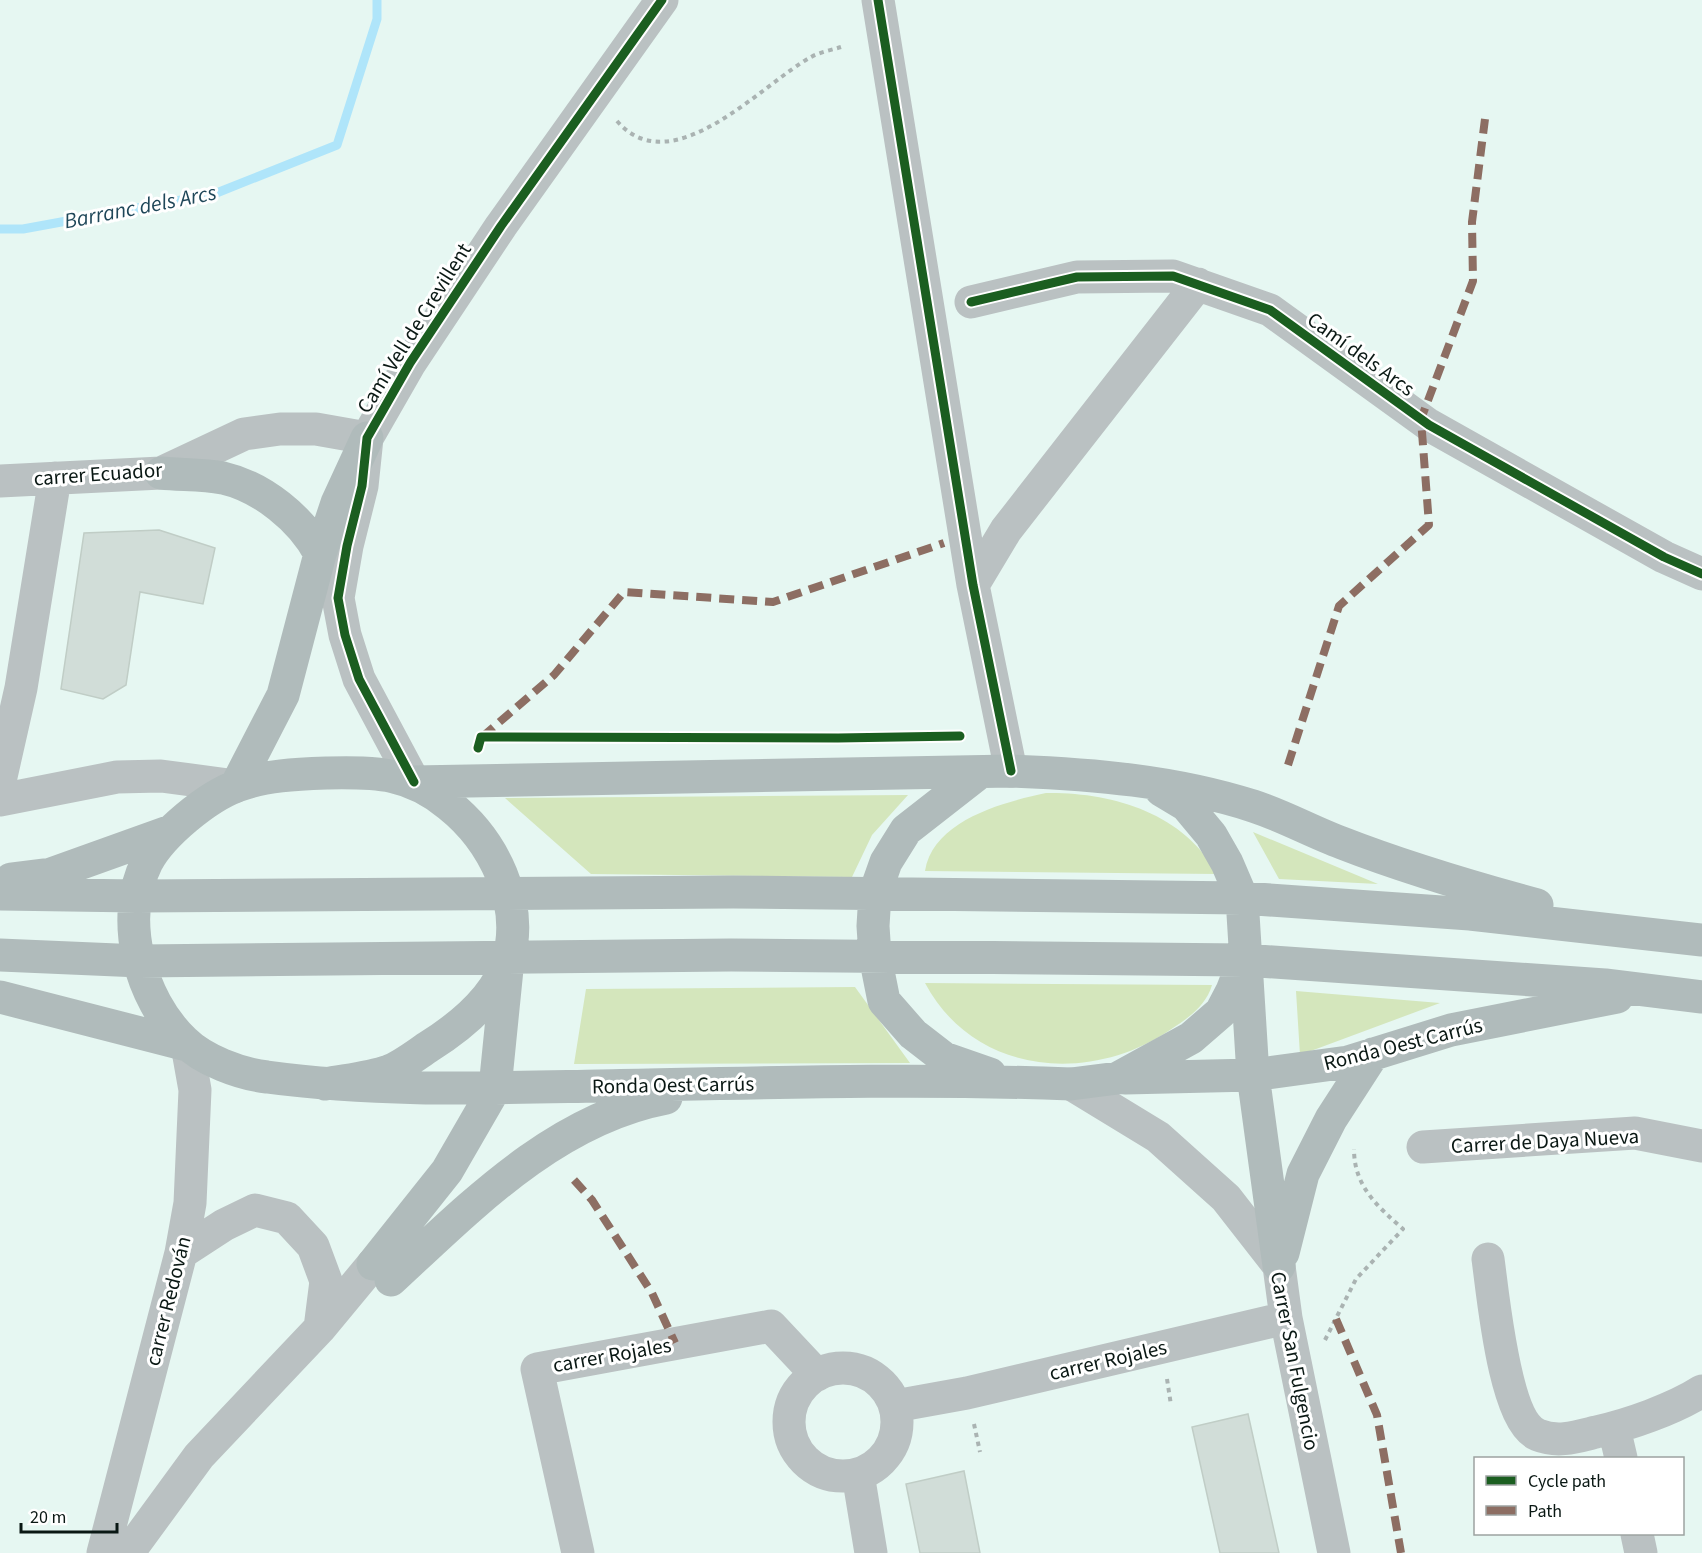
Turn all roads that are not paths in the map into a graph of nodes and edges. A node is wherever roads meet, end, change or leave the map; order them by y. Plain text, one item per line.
1 (662, 0) edge
2 (878, 0) edge
3 (1198, 284) junction
4 (970, 302) dead end
5 (367, 438) junction
6 (161, 473) junction
7 (55, 478) junction
8 (0, 481) edge
9 (320, 555) junction
10 (1702, 574) edge
11 (973, 585) junction
12 (13, 660) edge
13 (995, 772) junction
14 (0, 781) edge
15 (414, 782) junction
16 (1150, 782) junction
17 (236, 786) junction
18 (0, 800) edge
19 (172, 830) junction
20 (0, 880) edge
21 (508, 893) junction
22 (0, 894) edge
23 (875, 894) junction
24 (137, 897) junction
25 (1242, 898) junction
26 (1634, 931) junction
27 (1702, 940) edge
28 (0, 955) edge
29 (875, 956) junction
30 (508, 958) junction
31 (1244, 960) junction
32 (140, 961) junction
33 (1649, 991) junction
34 (0, 997) edge
35 (1702, 997) edge
36 (187, 1045) junction
37 (1373, 1054) junction
38 (1253, 1075) junction
39 (1118, 1078) junction
40 (1021, 1082) junction
41 (326, 1084) junction
42 (735, 1084) junction
43 (1071, 1084) junction
44 (495, 1088) junction
45 (1702, 1146) edge
46 (1423, 1147) dead end
47 (182, 1253) junction
48 (1488, 1259) dead end
49 (1279, 1266) junction
50 (382, 1272) junction
51 (1286, 1318) junction
52 (320, 1328) junction
53 (817, 1375) junction
54 (1702, 1391) edge
55 (895, 1406) junction
56 (1617, 1443) edge
57 (199, 1456) junction
58 (858, 1474) junction
59 (1637, 1535) edge
60 (103, 1553) edge
61 (128, 1553) edge
62 (578, 1553) edge
63 (871, 1553) edge
64 (1334, 1553) edge
65 (1641, 1553) edge

1 - 5 street, Camí Vell de Crevillent
2 - 11 street
3 - 4 street, Camí dels Arcs
3 - 10 street, Camí dels Arcs
3 - 11 street
5 - 6 street, carrer Ecuador
5 - 9 main road
5 - 15 street, Camí Vell de Crevillent
6 - 7 street, carrer Ecuador
6 - 9 main road
7 - 8 street, carrer Ecuador
7 - 12 street
9 - 17 main road
11 - 13 street
12 - 14 street
13 - 15 main road, Ronda Oest Carrús
13 - 16 main road, Ronda Oest Carrús
13 - 23 main road, Ronda Oest Carrús
15 - 17 main road, Ronda Oest Carrús
15 - 21 main road, Ronda Oest Carrús
16 - 25 main road, Ronda Oest Carrús
16 - 26 main road, Ronda Oest Carrús
17 - 18 street
17 - 19 main road, Ronda Oest Carrús
19 - 20 main road, Ronda Oest Carrús
19 - 24 main road, Ronda Oest Carrús
21 - 23 main road, Ronda Oest Carrús
21 - 24 main road, Ronda Oest Carrús
21 - 30 main road, Ronda Oest Carrús
22 - 24 main road, Ronda Oest Carrús
23 - 25 main road, Ronda Oest Carrús
23 - 29 main road, Ronda Oest Carrús
24 - 32 main road, Ronda Oest Carrús
25 - 26 main road, Ronda Oest Carrús
25 - 31 main road, Ronda Oest Carrús
26 - 27 main road, Ronda Oest Carrús
28 - 32 main road, Ronda Oest Carrús
29 - 30 main road, Ronda Oest Carrús
29 - 31 main road, Ronda Oest Carrús
29 - 40 main road, Ronda Oest Carrús
30 - 32 main road, Ronda Oest Carrús
30 - 41 main road, Ronda Oest Carrús
30 - 44 main road
31 - 33 main road, Ronda Oest Carrús
31 - 38 main road
31 - 39 main road, Ronda Oest Carrús
32 - 36 main road, Ronda Oest Carrús
33 - 35 main road, Ronda Oest Carrús
33 - 37 main road, Ronda Oest Carrús
34 - 36 main road, Ronda Oest Carrús
36 - 41 main road, Ronda Oest Carrús
36 - 47 street, carrer Redován
37 - 38 main road, Ronda Oest Carrús
37 - 49 main road
38 - 39 main road, Ronda Oest Carrús
38 - 49 main road
39 - 43 main road, Ronda Oest Carrús
40 - 42 main road, Ronda Oest Carrús
40 - 43 main road, Ronda Oest Carrús
41 - 44 main road, Ronda Oest Carrús
42 - 44 main road, Ronda Oest Carrús
42 - 50 main road
43 - 49 street, Carrer San Fulgencio
44 - 50 main road
45 - 46 street, Carrer de Daya Nueva
47 - 52 street
47 - 60 street, carrer Redován
48 - 56 street
49 - 51 street, Carrer San Fulgencio
50 - 52 street
50 - 57 street
51 - 55 street, carrer Rojales
51 - 64 street, Carrer San Fulgencio
52 - 57 street
53 - 55 street
53 - 58 street
53 - 62 street, carrer Rojales
54 - 56 street
55 - 58 street
57 - 61 street
58 - 63 street
59 - 65 street

